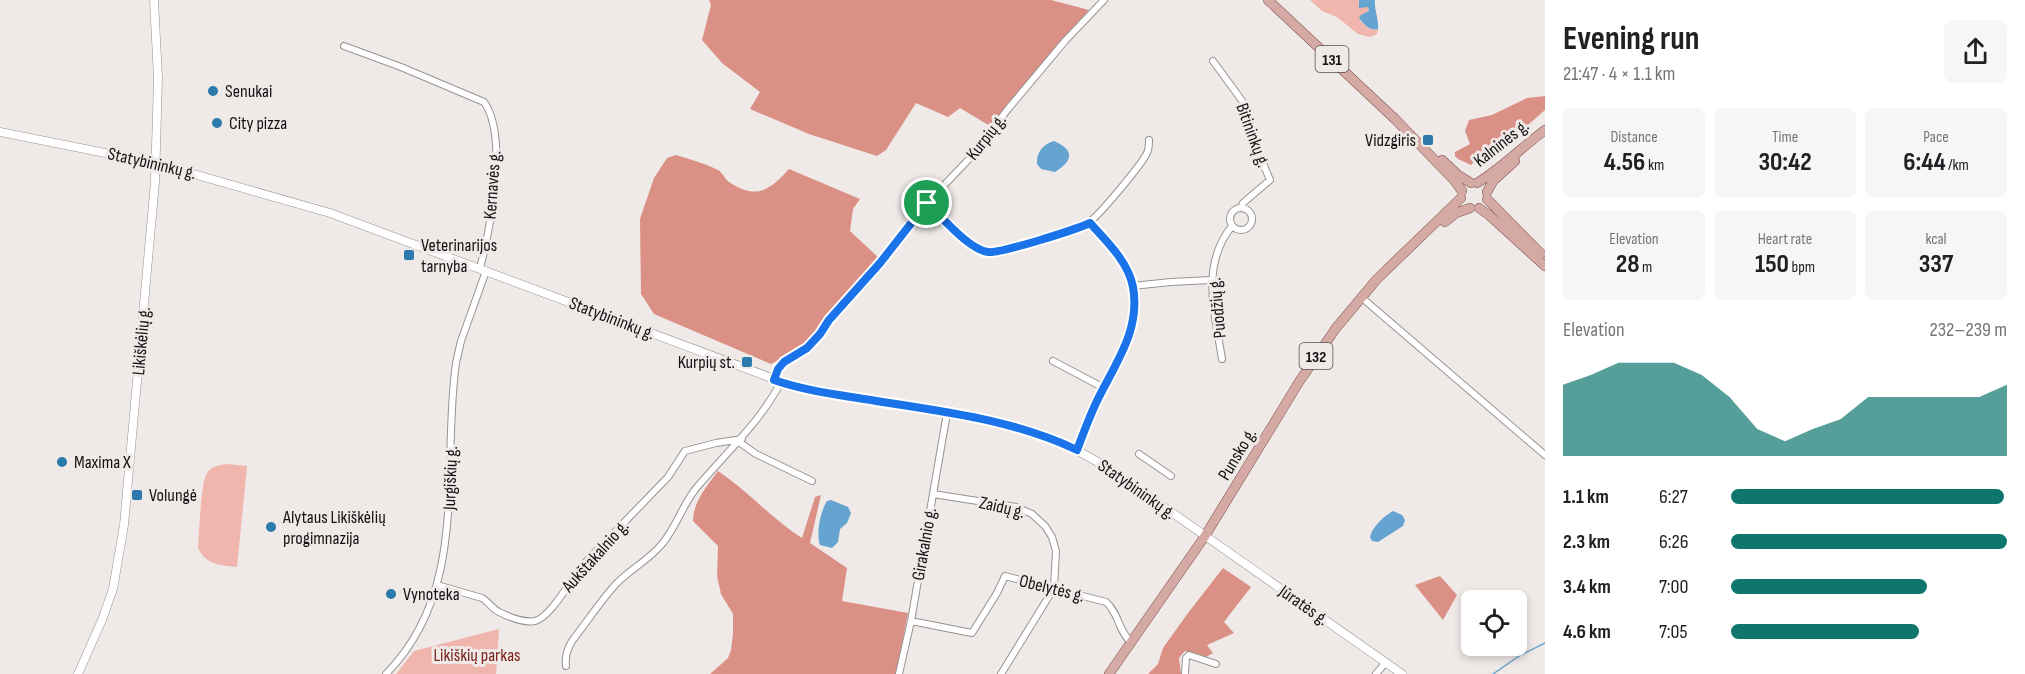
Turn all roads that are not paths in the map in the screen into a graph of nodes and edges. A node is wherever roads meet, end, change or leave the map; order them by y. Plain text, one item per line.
1 (154, 0) edge
2 (1104, 0) edge
3 (1268, 0) edge
4 (344, 46) dead end
5 (1213, 61) dead end
6 (1395, 119) junction
7 (1545, 130) edge
8 (0, 131) edge
9 (1149, 140) dead end
10 (155, 163) junction
11 (1474, 183) junction
12 (1461, 194) junction
13 (1487, 196) junction
14 (927, 203) junction
15 (1241, 208) junction
16 (1474, 208) junction
17 (1090, 223) junction
18 (1232, 226) junction
19 (1400, 256) junction
20 (1545, 258) edge
21 (1545, 266) edge
22 (483, 270) junction
23 (1211, 280) junction
24 (1132, 286) junction
25 (1361, 297) junction
26 (1222, 359) dead end
27 (1053, 361) dead end
28 (777, 381) junction
29 (1104, 388) junction
30 (947, 413) junction
31 (741, 440) junction
32 (1077, 450) junction
33 (1139, 454) dead end
34 (1545, 455) edge
35 (1171, 476) dead end
36 (812, 481) dead end
37 (933, 494) junction
38 (1205, 536) junction
39 (437, 585) junction
40 (1054, 588) junction
41 (911, 621) junction
42 (1131, 642) junction
43 (1386, 662) junction
44 (1215, 664) dead end
45 (566, 666) dead end
46 (78, 674) edge
47 (386, 674) edge
48 (899, 674) edge
49 (1001, 674) edge
50 (1109, 674) edge
51 (1185, 674) edge
52 (1376, 674) edge
53 (1402, 674) edge

1 - 10 street, Likiškėlių g.
2 - 14 street, Kurpių g.
3 - 6 main road, 131
4 - 22 street, Kernavės g.
5 - 15 street, Bitininkų g.
6 - 11 main road
6 - 12 main road
7 - 11 main road, Kalninės g.
7 - 13 main road, Kalninės g.
8 - 10 street, Statybininkų g.
9 - 17 street
10 - 22 street, Statybininkų g.
10 - 46 street, Likiškėlių g.
11 - 12 main road
11 - 13 main road
12 - 16 main road
12 - 19 main road, Punsko g.
13 - 16 main road
13 - 20 main road
14 - 17 street
14 - 28 street, Kurpių g.
15 - 18 street
15 - 18 street
16 - 19 main road, Punsko g.
16 - 21 main road
17 - 24 street
18 - 23 street, Puodžių g.
19 - 25 main road, Punsko g. / 132
22 - 28 street, Statybininkų g.
22 - 39 street, Jurgiškių g.
23 - 24 street
23 - 26 street, Puodžių g.
24 - 29 street
25 - 34 street
25 - 38 main road, Punsko g. / 132
27 - 29 street
28 - 30 street, Statybininkų g.
28 - 31 street, Aukštakalnio g.
29 - 32 street
30 - 32 street, Statybininkų g.
30 - 37 street, Girakalnio g.
31 - 36 street
31 - 39 street, Aukštakalnio g.
31 - 45 street, Aukštakalnio g.
32 - 38 street, Statybininkų g.
33 - 35 street
37 - 40 street, Zaidų g.
37 - 41 street, Girakalnio g.
38 - 42 main road, Punsko g. / 132
38 - 43 street, Jūratės g.
39 - 47 street, Jurgiškių g.
40 - 41 street, Obelytės g.
40 - 42 street, Obelytės g.
40 - 49 street, Zaidų g.
41 - 48 street, Girakalnio g.
42 - 50 main road, Punsko g. / 132
43 - 52 street
43 - 53 street, Jūratės g.
44 - 51 street

